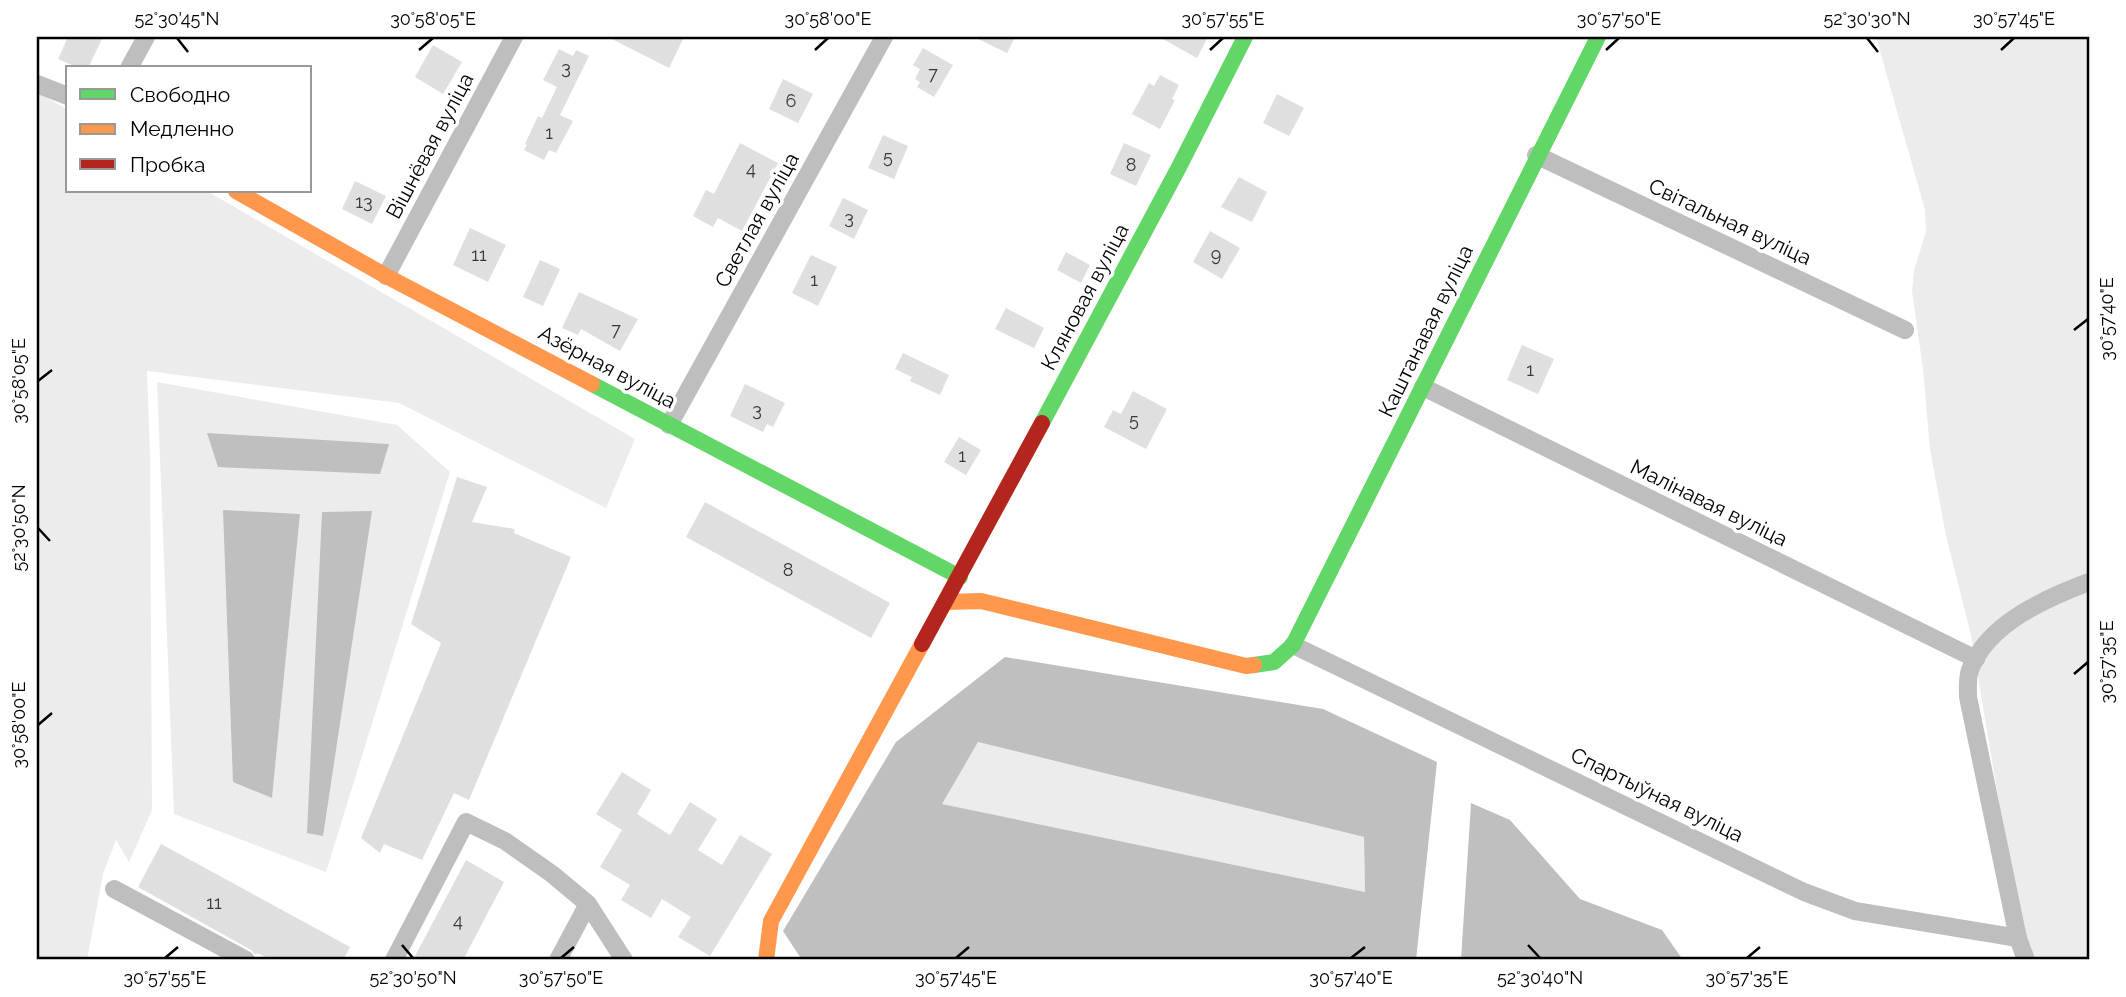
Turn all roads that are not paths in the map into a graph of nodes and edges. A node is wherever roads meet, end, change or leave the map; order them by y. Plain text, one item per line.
1 (146, 37) edge
2 (514, 37) edge
3 (884, 37) edge
4 (1245, 37) edge
5 (1598, 37) edge
6 (130, 66) edge
7 (37, 84) edge
8 (66, 95) edge
9 (1536, 155) junction
10 (238, 192) edge
11 (386, 276) junction
12 (1905, 330) dead end
13 (1423, 387) junction
14 (669, 425) junction
15 (960, 577) junction
16 (2089, 582) edge
17 (946, 602) junction
18 (1293, 645) junction
19 (1976, 659) junction
20 (114, 889) dead end
21 (588, 904) junction
22 (2018, 938) junction
23 (246, 960) edge
24 (394, 960) edge
25 (558, 960) edge
26 (624, 960) edge
27 (766, 960) edge
28 (2026, 960) edge

1 - 6 street
2 - 11 street, Вішнёвая вуліца
3 - 14 street, Светлая вуліца
4 - 15 street, Кляновая вуліца
5 - 9 street, Каштанавая вуліца
7 - 8 street
9 - 12 street, Світальная вуліца
9 - 13 street, Каштанавая вуліца
10 - 11 street, Азёрная вуліца
11 - 14 street, Азёрная вуліца
13 - 18 street, Каштанавая вуліца
13 - 19 street, Малінавая вуліца
14 - 15 street, Азёрная вуліца
15 - 17 street, Кляновая вуліца
16 - 19 street
17 - 18 street
17 - 27 street, Кляновая вуліца
18 - 22 street, Спартыўная вуліца
19 - 22 street
20 - 23 street
21 - 24 street
21 - 25 street
21 - 26 street
22 - 28 street

